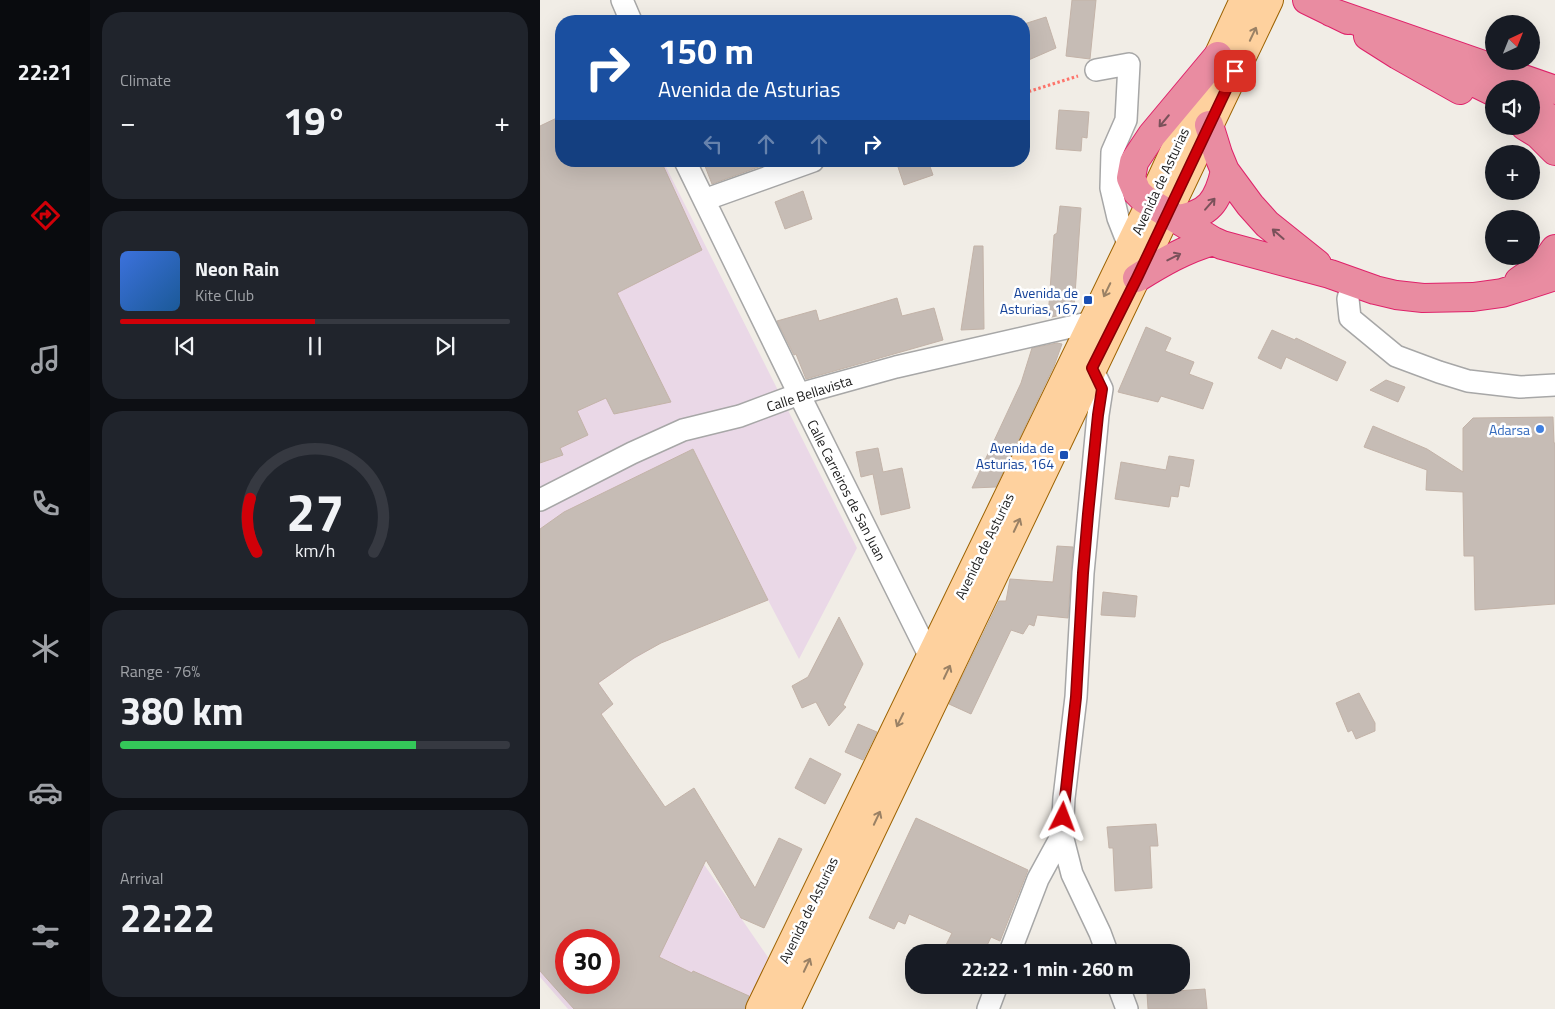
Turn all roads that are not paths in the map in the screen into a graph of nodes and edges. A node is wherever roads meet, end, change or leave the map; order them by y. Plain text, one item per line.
1 (622, 0) edge
2 (1244, 0) edge
3 (1269, 0) edge
4 (1307, 0) edge
5 (1331, 12) junction
6 (628, 15) edge
7 (1218, 56) joint
8 (1096, 70) road end
9 (1485, 88) edge
10 (1555, 90) edge
11 (1485, 103) edge
12 (1540, 114) edge
13 (1555, 120) edge
14 (1209, 125) junction
15 (1539, 135) edge
16 (1555, 151) edge
17 (688, 167) edge
18 (796, 167) edge
19 (1225, 171) junction
20 (704, 200) junction
21 (1165, 212) junction
22 (1213, 241) junction
23 (1129, 246) junction
24 (1555, 249) edge
25 (1555, 276) edge
26 (1137, 278) junction
27 (1341, 278) junction
28 (1502, 293) junction
29 (1092, 322) junction
30 (1092, 368) junction
31 (1555, 385) edge
32 (799, 394) junction
33 (540, 500) edge
34 (930, 656) junction
35 (1062, 835) junction
36 (1013, 944) edge
37 (1104, 944) edge
38 (994, 994) edge
39 (1121, 994) edge
40 (760, 1009) edge
41 (786, 1009) edge
42 (988, 1009) edge
43 (1127, 1009) edge

1 - 6 street
2 - 7 main road
14 -> 3 main road, Avenida de Asturias
4 - 5 highway
5 - 9 highway
5 - 10 highway
5 - 11 highway
7 -> 21 highway
8 - 23 street
12 - 13 highway
14 - 19 highway
14 - 21 main road, Avenida de Asturias
15 - 16 highway
17 - 20 street, Calle Carreiros de San Juan
18 - 20 street
21 -> 19 highway
27 -> 19 highway
20 - 32 street, Calle Carreiros de San Juan
21 - 22 highway
21 - 23 main road, Avenida de Asturias
21 - 26 main road, Avenida de Asturias
26 -> 22 highway
22 - 27 highway
23 -> 29 main road, Avenida de Asturias
24 - 28 highway
25 - 28 highway
26 - 30 main road, Avenida de Asturias
27 - 28 highway
27 - 31 street
29 - 32 street, Calle Bellavista
29 - 34 main road, Avenida de Asturias
30 - 35 street
41 -> 30 main road, Avenida de Asturias
32 - 33 street, Calle Bellavista
32 - 34 street, Calle Carreiros de San Juan
34 -> 40 main road, Avenida de Asturias
35 - 36 street
35 - 37 street
38 - 42 street
39 - 43 street

